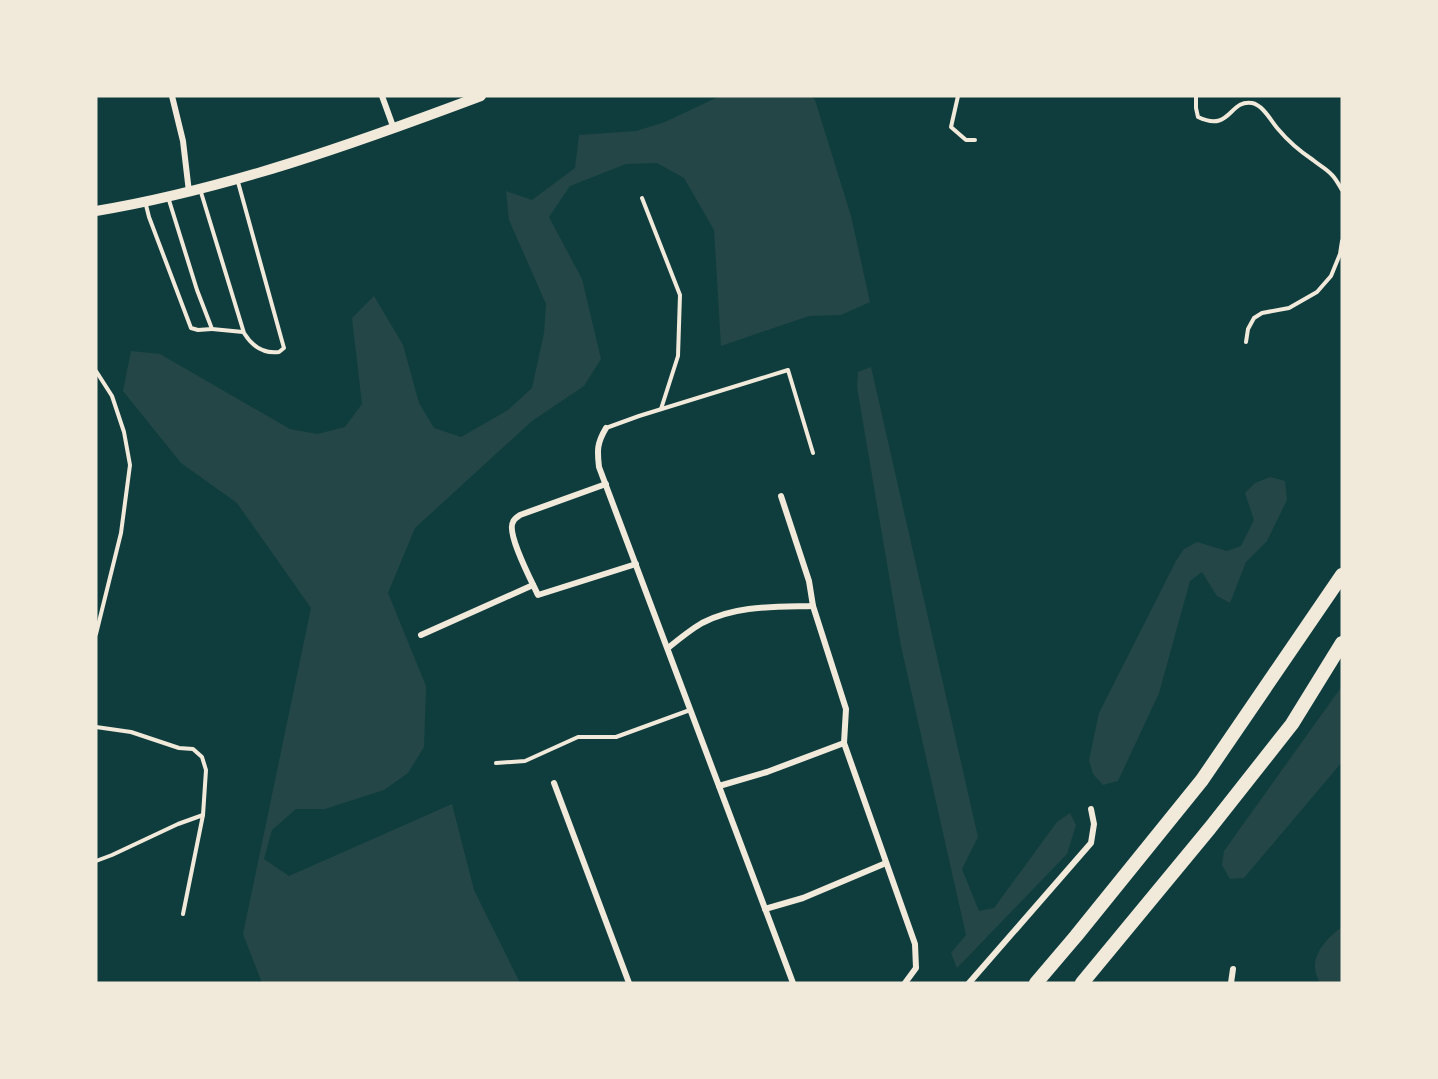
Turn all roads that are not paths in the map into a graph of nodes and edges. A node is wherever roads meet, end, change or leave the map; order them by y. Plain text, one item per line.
1 (172, 96) edge
2 (382, 96) edge
3 (481, 96) edge
4 (958, 96) edge
5 (1196, 96) edge
6 (393, 129) junction
7 (975, 140) dead end
8 (237, 178) junction
9 (194, 190) junction
10 (1342, 190) edge
11 (168, 196) junction
12 (642, 198) dead end
13 (145, 202) junction
14 (96, 211) edge
15 (1342, 241) edge
16 (212, 329) junction
17 (243, 332) junction
18 (1246, 342) dead end
19 (96, 372) edge
20 (661, 409) junction
21 (606, 428) joint
22 (813, 453) dead end
23 (606, 484) junction
24 (781, 496) dead end
25 (636, 564) junction
26 (1342, 575) edge
27 (533, 585) junction
28 (813, 606) junction
29 (96, 634) edge
30 (421, 635) dead end
31 (1342, 644) edge
32 (668, 648) junction
33 (691, 709) junction
34 (96, 727) edge
35 (844, 743) junction
36 (496, 763) dead end
37 (554, 783) dead end
38 (719, 786) junction
39 (1091, 809) dead end
40 (203, 815) junction
41 (96, 861) edge
42 (886, 863) junction
43 (765, 909) junction
44 (183, 914) dead end
45 (1233, 969) dead end
46 (629, 983) edge
47 (793, 983) edge
48 (905, 983) edge
49 (969, 983) edge
50 (1036, 983) edge
51 (1082, 983) edge
52 (1231, 983) edge

1 - 9 street
2 - 6 street
3 - 6 main road
4 - 7 lane
5 - 10 lane
6 - 8 main road
8 - 9 main road
8 - 17 lane
9 - 11 main road
9 - 17 lane
11 - 13 main road
11 - 16 lane
12 - 20 lane
13 - 14 main road
13 - 16 lane
15 - 18 lane
16 - 17 lane
19 - 29 lane
20 - 21 lane
20 - 22 lane
21 - 23 street
23 - 25 street
23 - 27 street
24 - 28 street
25 - 27 street
25 - 32 street
26 - 50 highway
27 - 30 street
28 - 32 street
28 - 35 street
31 - 51 highway
32 - 33 street
33 - 36 lane
33 - 38 street
34 - 40 lane
35 - 38 street
35 - 42 street
37 - 46 street
38 - 43 street
39 - 49 street
40 - 41 lane
40 - 44 lane
42 - 43 street
42 - 48 street
43 - 47 street
45 - 52 street

